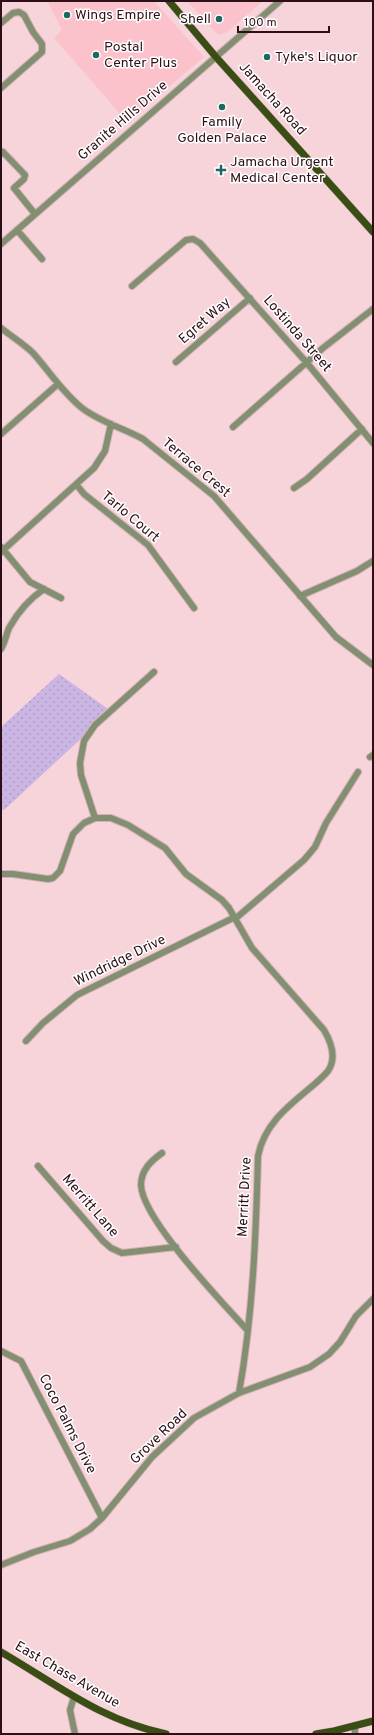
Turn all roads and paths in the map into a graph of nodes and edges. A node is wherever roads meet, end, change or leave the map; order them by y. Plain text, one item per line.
1 (169, 1) edge
2 (280, 1) edge
3 (1, 23) edge
4 (216, 57) junction
5 (1, 88) edge
6 (1, 154) edge
7 (35, 214) junction
8 (17, 230) junction
9 (373, 232) edge
10 (1, 244) edge
11 (42, 258) dead end
12 (132, 286) dead end
13 (250, 298) junction
14 (373, 310) edge
15 (1, 328) edge
16 (176, 362) dead end
17 (307, 363) junction
18 (58, 384) junction
19 (111, 424) junction
20 (233, 427) dead end
21 (362, 429) junction
22 (1, 434) edge
23 (373, 443) edge
24 (76, 484) junction
25 (294, 488) dead end
26 (2, 550) edge
27 (373, 561) edge
28 (44, 589) junction
29 (300, 596) junction
30 (61, 598) dead end
31 (194, 608) dead end
32 (1, 649) edge
33 (373, 665) edge
34 (154, 672) dead end
35 (358, 772) dead end
36 (95, 818) junction
37 (1, 874) edge
38 (235, 918) junction
39 (26, 1041) dead end
40 (162, 1152) dead end
41 (38, 1166) dead end
42 (176, 1247) junction
43 (373, 1300) edge
44 (248, 1331) junction
45 (1, 1351) edge
46 (239, 1393) junction
47 (102, 1518) junction
48 (1, 1565) edge
49 (1, 1652) edge
50 (74, 1697) junction
51 (373, 1721) edge
52 (355, 1726) junction
53 (74, 1734) edge
54 (166, 1734) edge
55 (316, 1734) edge
56 (355, 1734) edge

1 - 4 main road, Jamacha Road
2 - 4 street, Granite Hills Drive
3 - 5 street
4 - 7 street, Granite Hills Drive
4 - 9 main road, Jamacha Road
6 - 7 street
7 - 8 street, Granite Hills Drive
8 - 10 street, Granite Hills Drive
8 - 11 street
12 - 13 street, Lostinda Street
13 - 16 street, Egret Way
13 - 17 street, Lostinda Street
14 - 17 street
15 - 18 street, Terrace Crest
17 - 20 street
17 - 21 street, Lostinda Street
18 - 19 street, Terrace Crest
18 - 22 street
19 - 24 street
19 - 29 street, Terrace Crest
21 - 23 street, Lostinda Street
21 - 25 street
24 - 26 street
24 - 31 street, Tarlo Court
26 - 28 street
27 - 29 street
28 - 30 street
28 - 32 street
29 - 33 street, Terrace Crest
34 - 36 street
35 - 38 street, Windridge Drive
36 - 37 street
36 - 38 street, Merritt Drive
38 - 39 street, Windridge Drive
38 - 44 street, Merritt Drive
40 - 42 street
41 - 42 street, Merritt Lane
42 - 44 street
43 - 46 street, Grove Road
44 - 46 street, Merritt Drive
45 - 47 street, Coco Palms Drive
46 - 47 street, Grove Road
47 - 48 street, Grove Road
49 - 50 main road, East Chase Avenue
50 - 53 street
50 - 54 main road, East Chase Avenue
51 - 52 main road
52 - 55 main road
52 - 56 street

